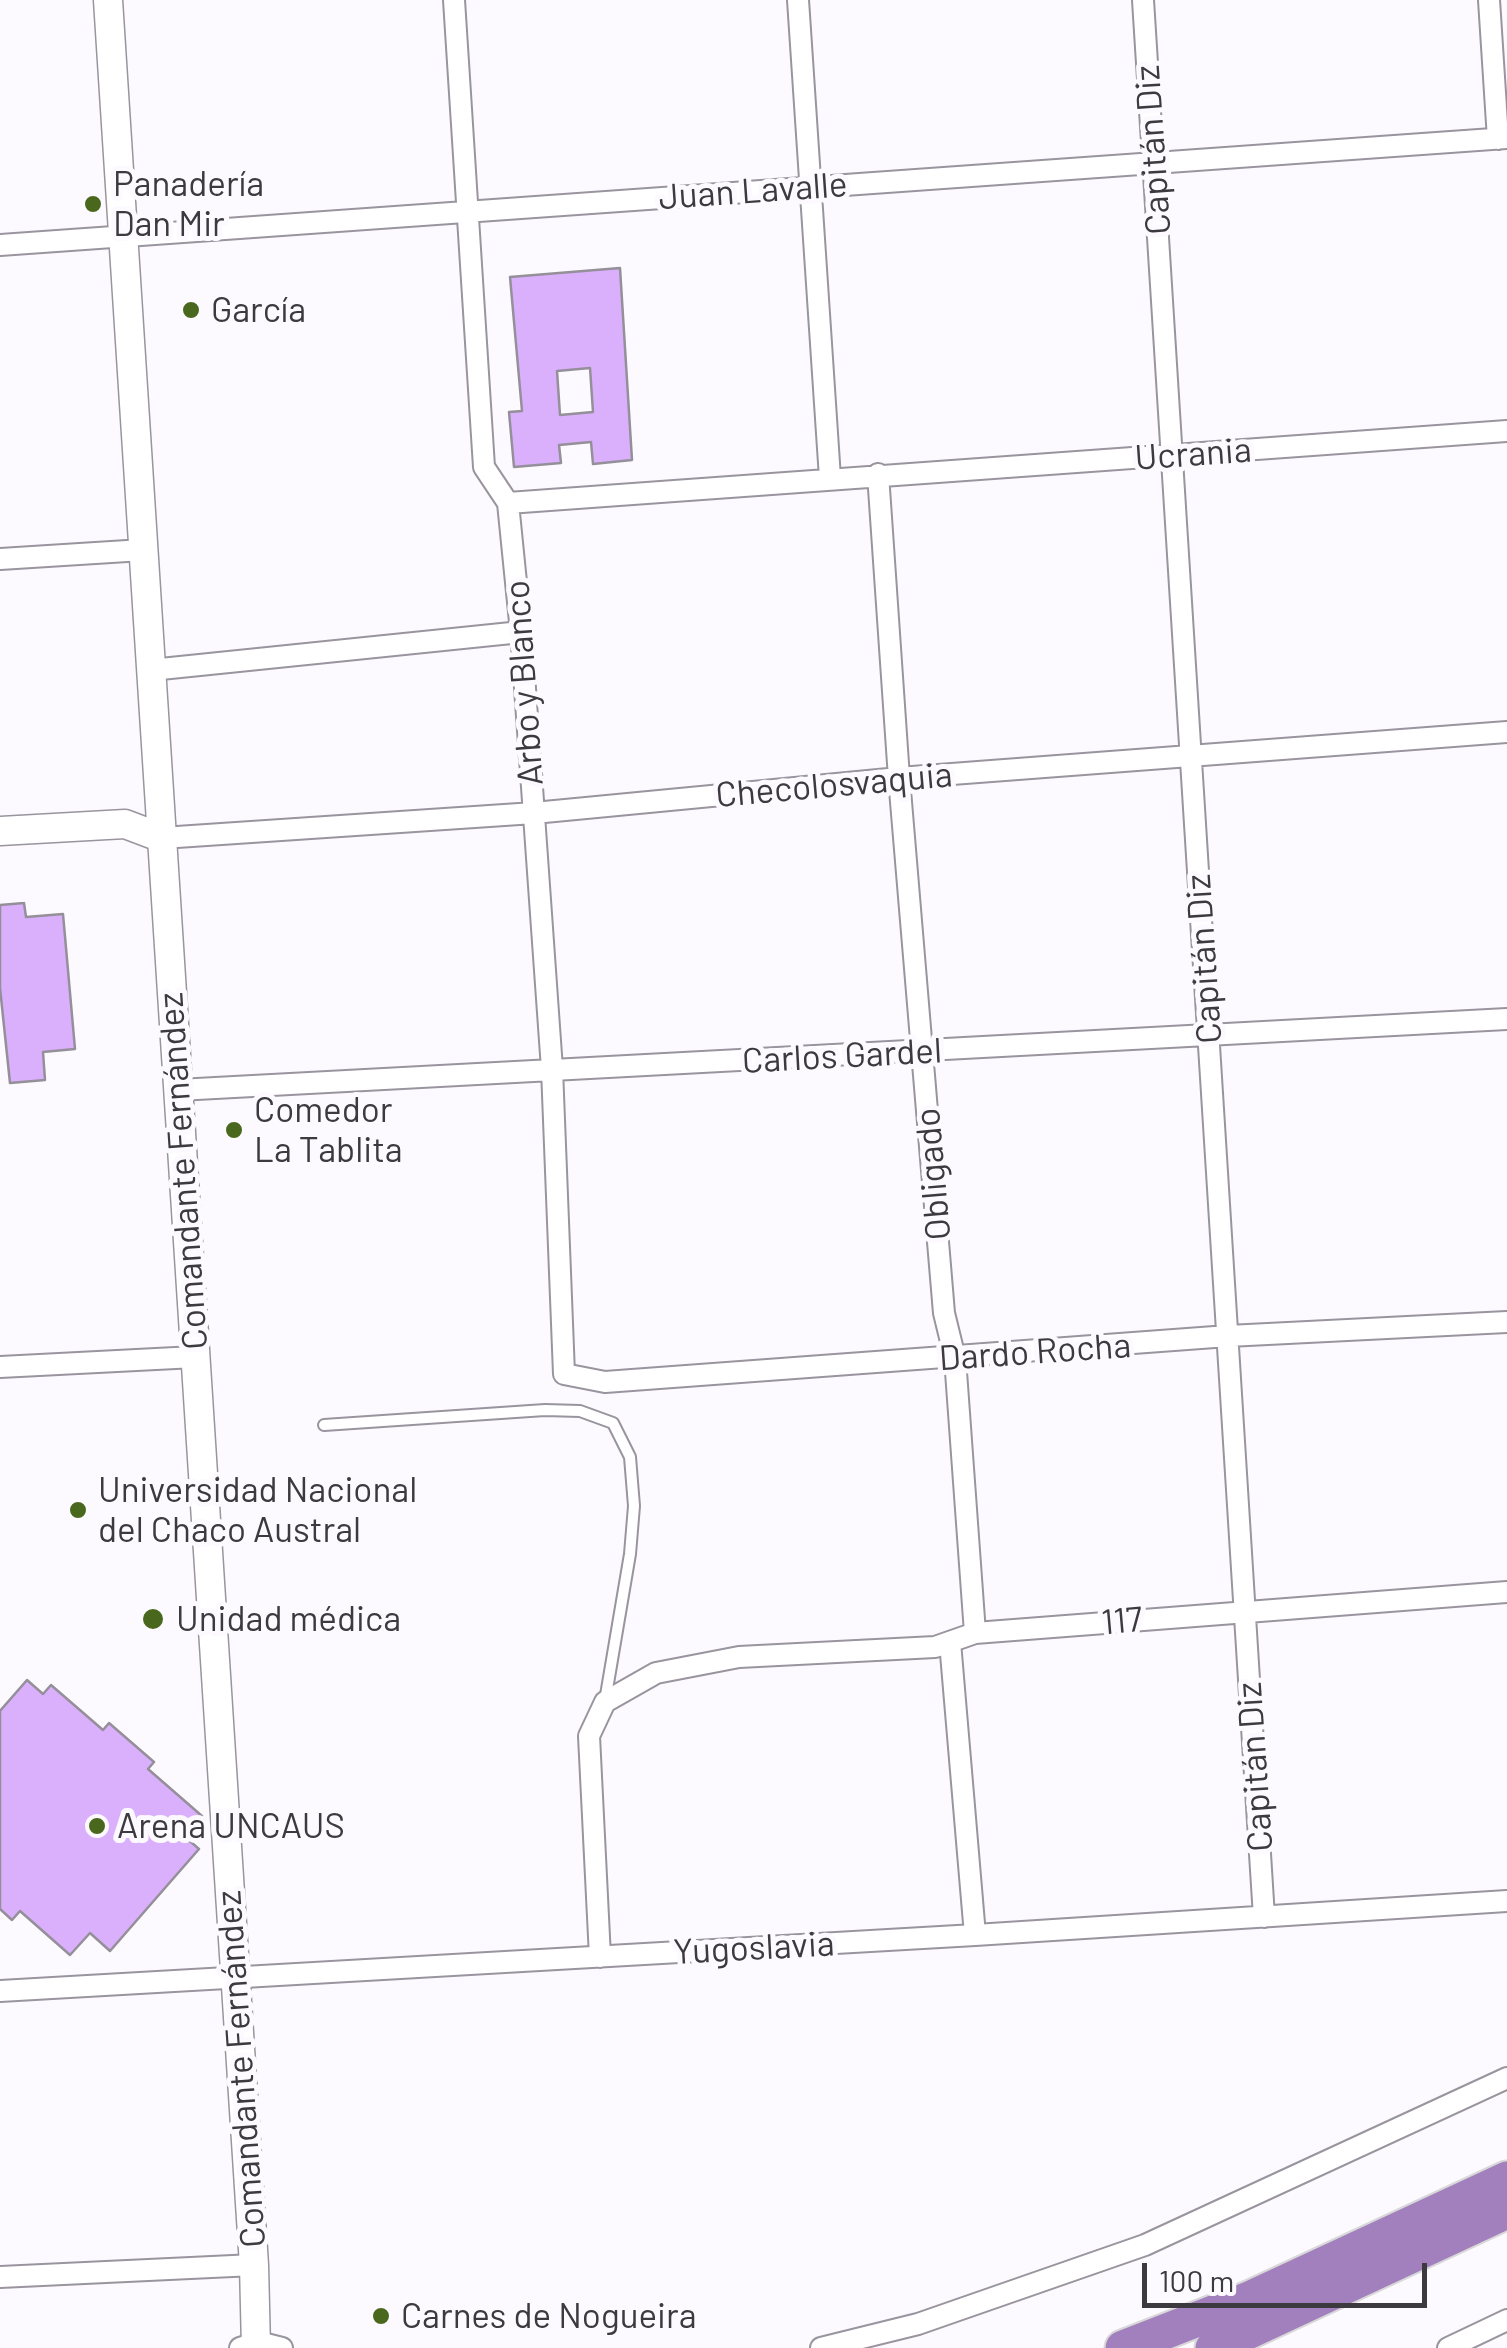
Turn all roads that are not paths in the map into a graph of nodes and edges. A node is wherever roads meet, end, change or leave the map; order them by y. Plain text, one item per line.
1 (108, 0) edge
2 (454, 0) edge
3 (798, 0) edge
4 (1143, 0) edge
5 (1488, 0) edge
6 (1503, 139) edge
7 (1154, 163) junction
8 (811, 187) junction
9 (468, 210) junction
10 (123, 237) junction
11 (0, 245) edge
12 (1507, 430) edge
13 (1172, 456) junction
14 (878, 474) junction
15 (830, 478) junction
16 (508, 504) junction
17 (143, 550) junction
18 (0, 559) edge
19 (522, 632) junction
20 (151, 670) junction
21 (1507, 732) edge
22 (1191, 755) junction
23 (899, 778) junction
24 (534, 813) junction
25 (0, 830) edge
26 (162, 838) junction
27 (1507, 1019) edge
28 (1208, 1036) junction
29 (922, 1052) junction
30 (552, 1069) junction
31 (178, 1090) junction
32 (1507, 1322) edge
33 (1228, 1336) junction
34 (195, 1358) junction
35 (956, 1358) junction
36 (0, 1368) edge
37 (564, 1374) joint
38 (324, 1425) dead end
39 (1507, 1592) edge
40 (1245, 1611) junction
41 (975, 1633) junction
42 (950, 1642) junction
43 (605, 1702) junction
44 (1507, 1901) edge
45 (1264, 1918) junction
46 (975, 1935) junction
47 (600, 1957) junction
48 (235, 1979) junction
49 (0, 1991) edge
50 (1507, 2078) edge
51 (1507, 2179) edge
52 (1507, 2211) edge
53 (254, 2265) junction
54 (0, 2277) edge
55 (1507, 2320) edge
56 (260, 2347) edge
57 (822, 2348) edge
58 (1124, 2348) edge
59 (1212, 2348) edge
60 (1448, 2348) edge

1 - 10 main road, Comandante Fernández
2 - 9 street, Arbo y Blanco
3 - 8 street
4 - 7 street, Capitán Diz
5 - 6 street
6 - 7 street, Juan Lavalle
7 - 8 street, Juan Lavalle
7 - 13 street, Capitán Diz
8 - 9 street, Juan Lavalle
8 - 15 street
9 - 10 street, Juan Lavalle
9 - 16 street, Arbo y Blanco
10 - 11 street, Juan Lavalle
10 - 17 main road, Comandante Fernández
12 - 13 street, Ucrania
13 - 14 street, Ucrania
13 - 22 street, Capitán Diz
14 - 15 street, Ucrania
14 - 23 street, Obligado
15 - 16 street, Ucrania
16 - 19 street, Arbo y Blanco
17 - 18 street
17 - 20 main road, Comandante Fernández
19 - 20 street
19 - 24 street, Arbo y Blanco
20 - 26 main road, Comandante Fernández
21 - 22 street, Checolosvaquia
22 - 23 street, Checolosvaquia
22 - 28 street, Capitán Diz
23 - 24 street, Checolosvaquia
23 - 29 street, Obligado
24 - 26 street, Checolosvaquia
24 - 30 street, Arbo y Blanco
25 - 26 main road
26 - 31 main road, Comandante Fernández
27 - 28 street, Carlos Gardel
28 - 29 street, Carlos Gardel
28 - 33 street, Capitán Diz
29 - 30 street, Carlos Gardel
29 - 35 street, Obligado
30 - 31 street, Carlos Gardel
30 - 37 street, Arbo y Blanco
31 - 34 main road, Comandante Fernández
32 - 33 street, Dardo Rocha
33 - 35 street, Dardo Rocha
33 - 40 street, Capitán Diz
34 - 36 street
34 - 48 main road, Comandante Fernández
35 - 37 street, Dardo Rocha
35 - 41 street, Obligado
38 - 43 lane
39 - 40 street, 117
40 - 41 street, 117
40 - 45 street, Capitán Diz
41 - 42 street, 117
42 - 43 street, 117
42 - 46 street
43 - 47 street
44 - 45 street, Yugoslavia
45 - 46 street, Yugoslavia
46 - 47 street, Yugoslavia
47 - 48 street, Yugoslavia
48 - 49 street, Yugoslavia
48 - 53 main road, Comandante Fernández
50 - 57 street
51 - 58 highway
52 - 59 highway
53 - 54 street
53 - 56 main road, Comandante Fernández
55 - 60 street

